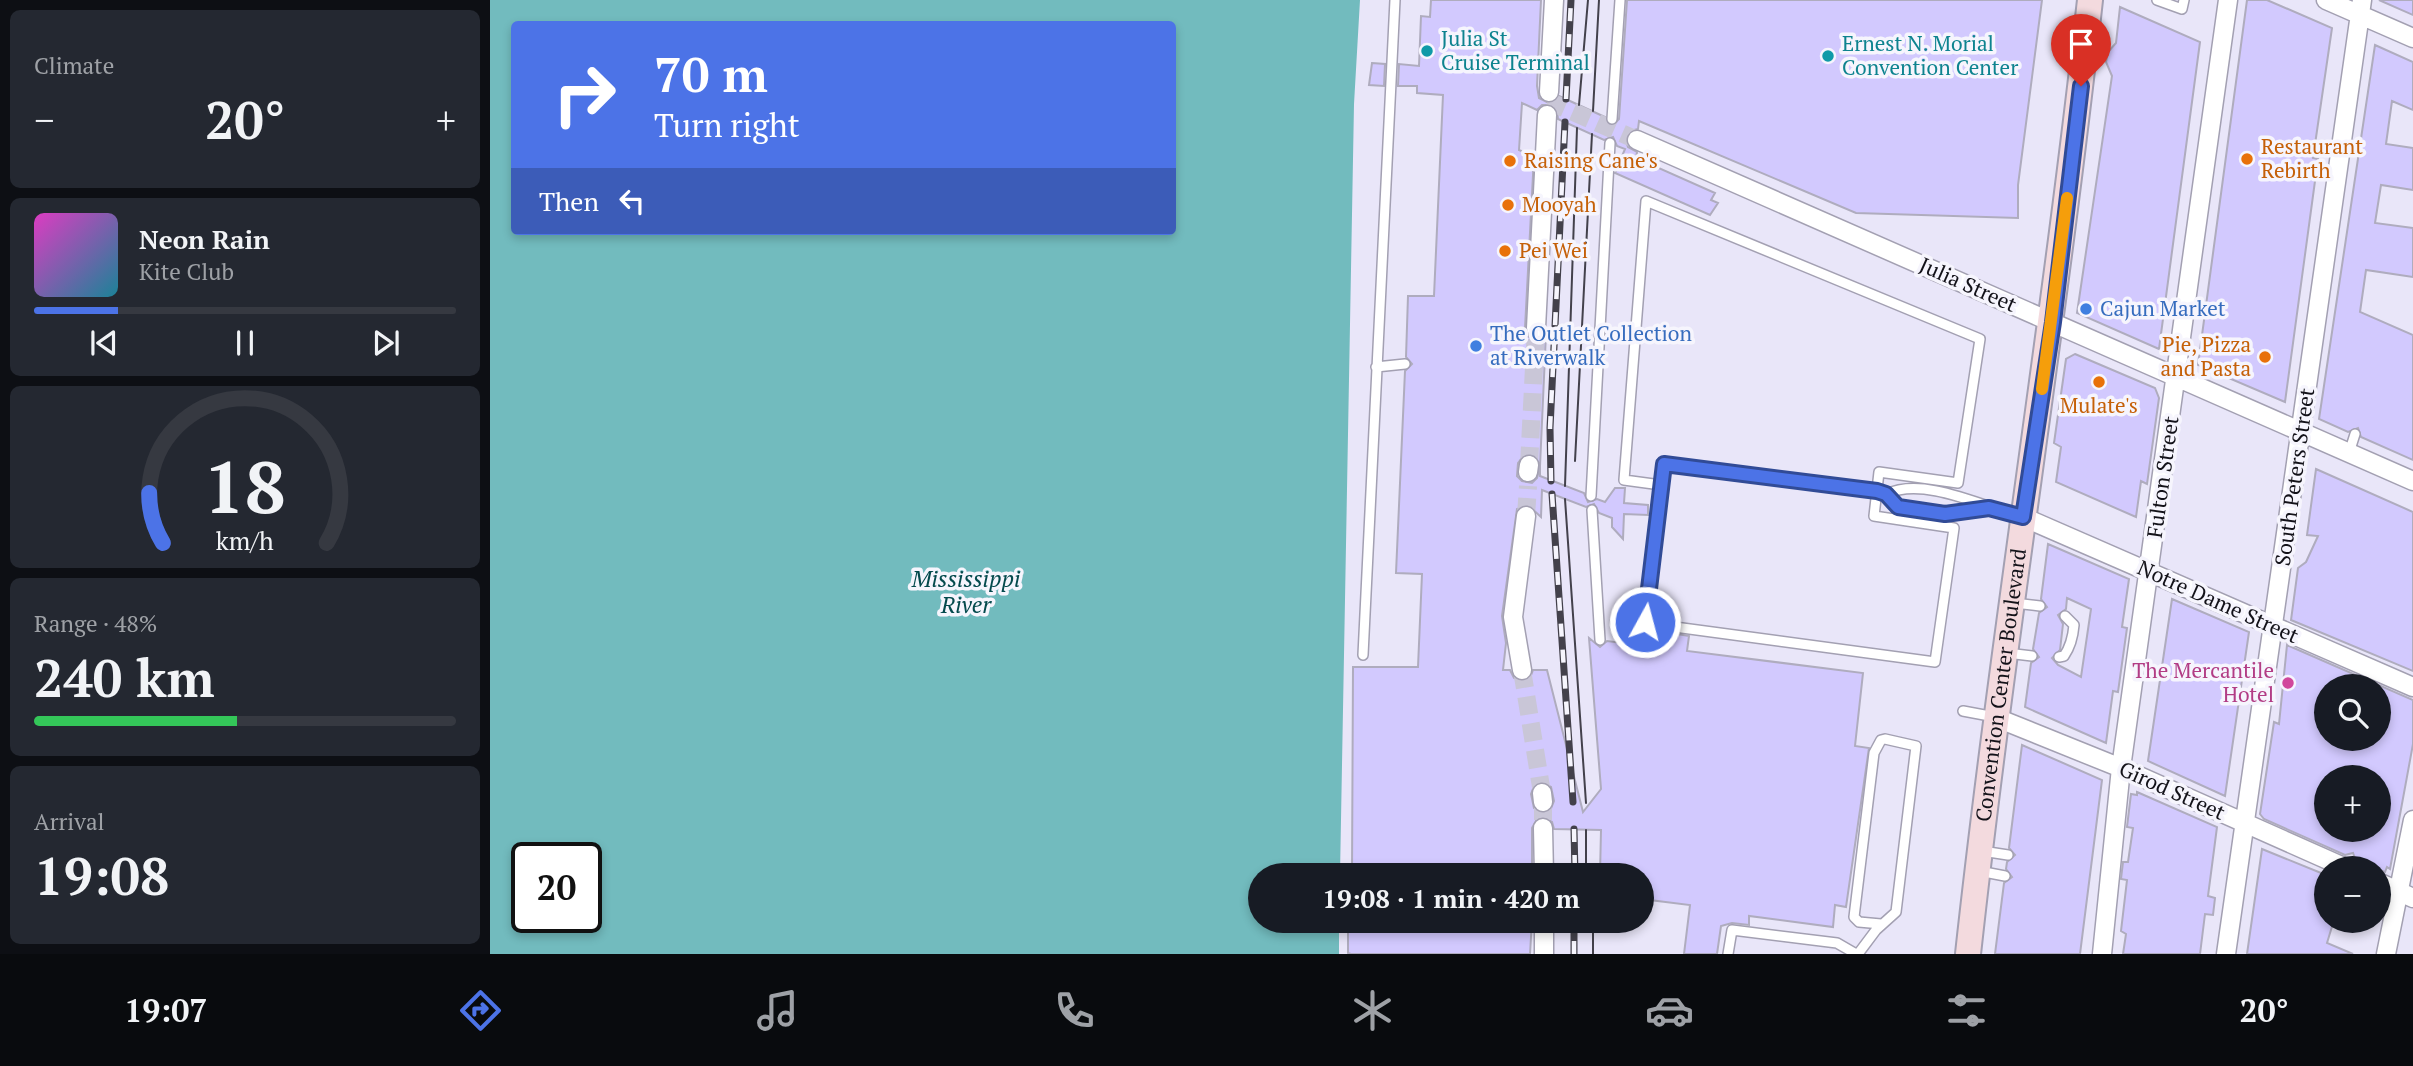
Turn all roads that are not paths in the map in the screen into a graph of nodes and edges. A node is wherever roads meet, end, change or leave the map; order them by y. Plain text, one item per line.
1 (1395, 0) edge
2 (1554, 0) edge
3 (1620, 0) edge
4 (2090, 0) edge
5 (2157, 0) edge
6 (2184, 0) edge
7 (2228, 0) edge
8 (2326, 0) edge
9 (2361, 8) edge
10 (2413, 38) edge
11 (1549, 92) dead end
12 (1547, 115) dead end
13 (1612, 119) dead end
14 (1637, 140) tunnel mouth
15 (1610, 143) dead end
16 (2053, 322) junction
17 (1536, 328) tunnel mouth
18 (1405, 364) dead end
19 (1376, 367) junction
20 (2178, 377) junction
21 (2301, 432) junction
22 (2355, 434) dead end
23 (2349, 453) junction
24 (2413, 481) edge
25 (1661, 485) junction
26 (1882, 493) junction
27 (1591, 496) dead end
28 (1989, 508) junction
29 (1592, 510) dead end
30 (1526, 516) tunnel mouth
31 (2023, 517) junction
32 (2150, 572) junction
33 (2012, 603) junction
34 (2040, 606) dead end
35 (2065, 616) dead end
36 (2273, 627) junction
37 (1600, 640) dead end
38 (2006, 652) junction
39 (1363, 655) dead end
40 (2032, 656) dead end
41 (2059, 657) dead end
42 (1522, 670) tunnel mouth
43 (2413, 687) edge
44 (1963, 711) dead end
45 (1997, 718) junction
46 (2121, 768) junction
47 (2413, 820) edge
48 (2244, 822) junction
49 (1543, 828) tunnel mouth
50 (2008, 855) dead end
51 (2319, 856) edge
52 (1978, 861) junction
53 (1544, 863) edge
54 (2005, 876) dead end
55 (2406, 895) edge
56 (1881, 924) junction
57 (1544, 933) edge
58 (1837, 943) junction
59 (1544, 954) edge
60 (1728, 954) edge
61 (1836, 954) edge
62 (1857, 954) edge
63 (1968, 954) edge
64 (2102, 954) edge
65 (2226, 954) edge
66 (2386, 954) edge

1 - 19 lane
2 - 11 street
3 - 13 lane
4 - 16 street, Convention Center Boulevard
5 - 6 lane
7 - 20 street, Fulton Street
8 - 9 street
9 - 10 street
9 - 21 street, South Peters Street
12 - 17 street
14 - 16 street, Julia Street
15 - 27 lane
16 - 20 street, Julia Street
16 - 31 street, Convention Center Boulevard
18 - 19 lane
19 - 39 lane
20 - 21 street, Julia Street
20 - 32 street, Fulton Street
21 - 23 street, Julia Street
21 - 36 street, South Peters Street
22 - 23 lane
23 - 24 street, Julia Street
25 - 26 lane
25 - 26 lane
25 - 26 lane
26 - 28 lane
26 - 28 lane
28 - 31 lane
29 - 37 lane
30 - 42 street
31 - 32 street, Notre Dame Street
31 - 33 street, Convention Center Boulevard
32 - 36 street, Notre Dame Street
32 - 46 street, Fulton Street
33 - 34 lane
33 - 38 street, Convention Center Boulevard
35 - 41 lane
36 - 43 street, Notre Dame Street
36 - 48 street, South Peters Street
38 - 40 lane
38 - 45 street, Convention Center Boulevard
44 - 45 lane
45 - 46 street, Girod Street
45 - 52 street, Convention Center Boulevard
46 - 48 street, Girod Street
46 - 64 street, Fulton Street
47 - 55 street
48 - 51 street, Girod Street
48 - 65 street, South Peters Street
49 - 53 street
50 - 52 lane
52 - 54 lane
52 - 63 street, Convention Center Boulevard
55 - 66 street
56 - 56 lane
56 - 62 lane
57 - 59 street
58 - 60 lane
58 - 61 lane
58 - 62 lane

